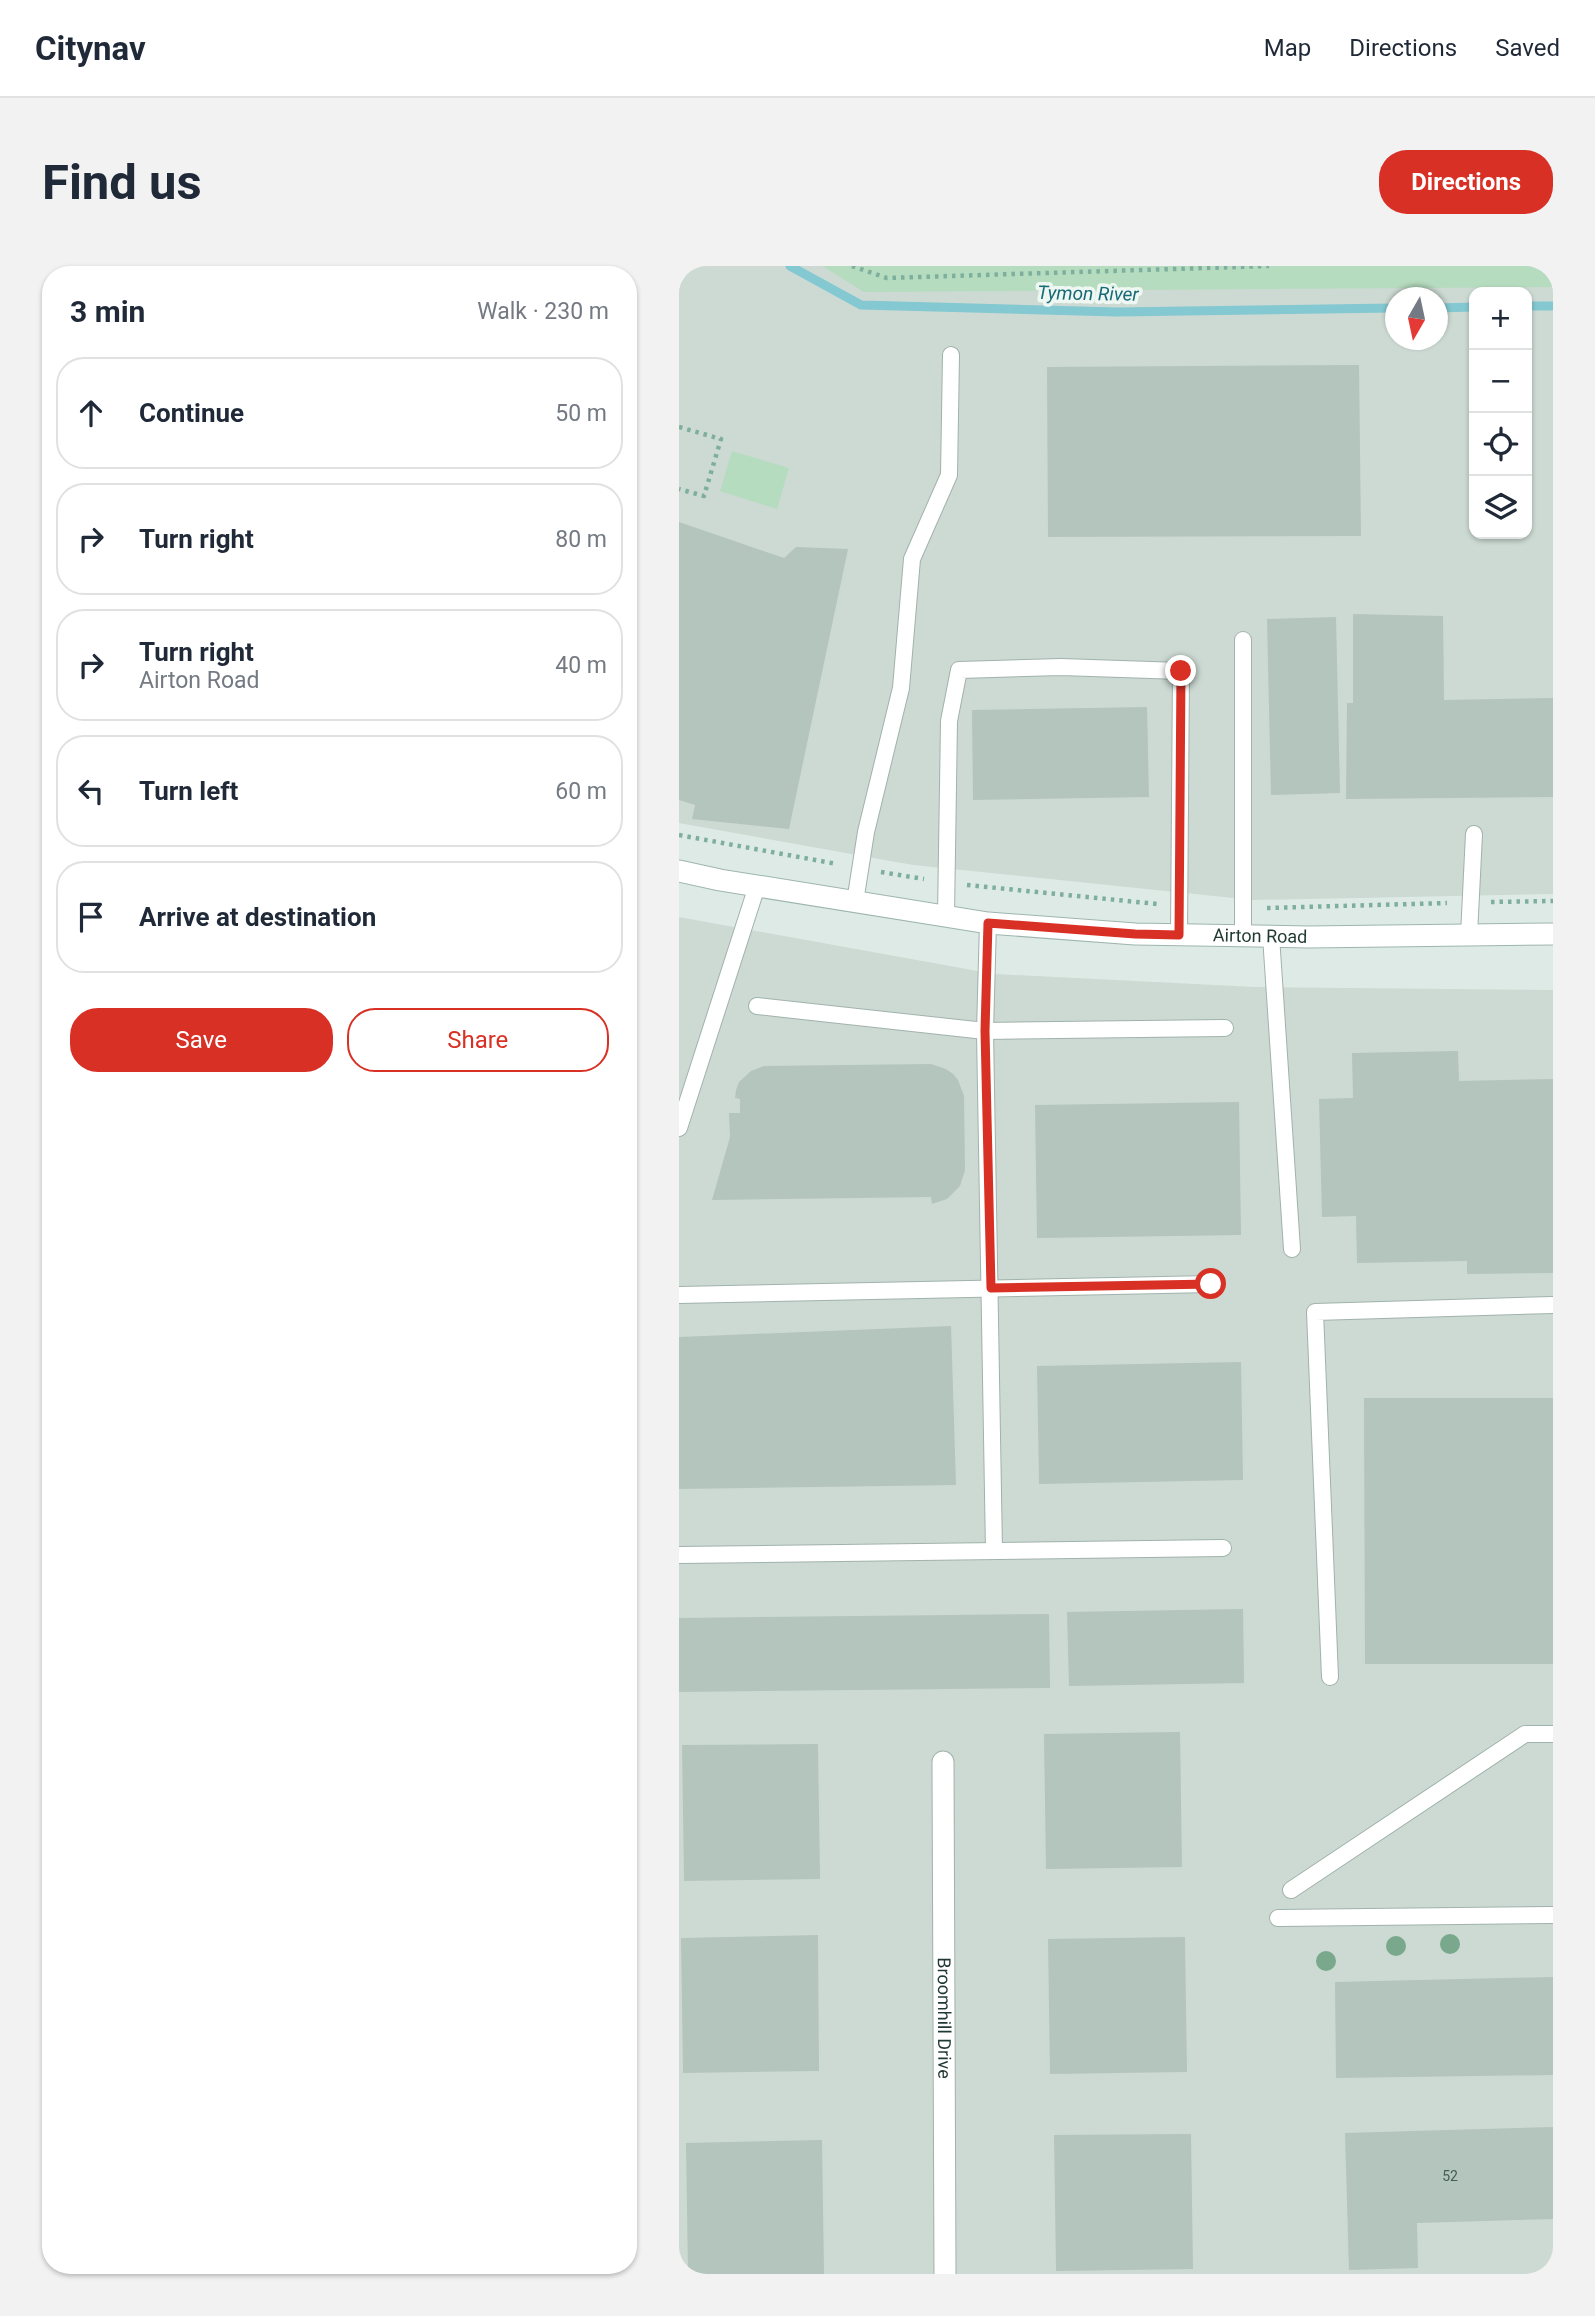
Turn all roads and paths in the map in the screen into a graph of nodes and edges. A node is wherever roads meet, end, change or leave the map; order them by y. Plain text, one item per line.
1 (852, 266) edge
2 (1269, 266) edge
3 (951, 355) dead end
4 (679, 427) edge
5 (679, 489) edge
6 (1243, 640) dead end
7 (1474, 834) dead end
8 (679, 835) edge
9 (860, 868) junction
10 (679, 871) edge
11 (947, 883) junction
12 (757, 886) junction
13 (1553, 901) edge
14 (855, 902) junction
15 (1471, 902) junction
16 (1179, 906) junction
17 (1243, 908) junction
18 (946, 916) junction
19 (988, 923) junction
20 (1553, 934) edge
21 (1179, 935) junction
22 (1469, 935) junction
23 (1243, 936) junction
24 (1271, 936) junction
25 (757, 1006) dead end
26 (1225, 1028) dead end
27 (985, 1031) junction
28 (679, 1128) edge
29 (1292, 1249) dead end
30 (1211, 1284) dead end
31 (991, 1288) junction
32 (679, 1295) edge
33 (1553, 1305) edge
34 (1223, 1548) dead end
35 (994, 1551) junction
36 (679, 1555) edge
37 (1330, 1677) dead end
38 (1553, 1734) edge
39 (943, 1762) dead end
40 (1291, 1890) dead end
41 (1553, 1915) edge
42 (1278, 1917) dead end
43 (945, 2274) edge

1 - 2 path
3 - 9 lane
4 - 5 path
6 - 17 lane
7 - 15 lane
8 - 9 path
9 - 11 path
9 - 14 lane
10 - 12 street, Airton Road
11 - 16 path
11 - 16 lane
11 - 18 lane
12 - 14 street, Airton Road
12 - 28 lane
13 - 15 path
14 - 18 street, Airton Road
15 - 17 path
15 - 22 lane
16 - 21 lane
17 - 23 lane
18 - 19 street, Airton Road
19 - 21 street, Airton Road
19 - 27 lane
20 - 22 street, Airton Road
21 - 23 street, Airton Road
22 - 24 street, Airton Road
23 - 24 street, Airton Road
24 - 29 lane
25 - 27 lane
26 - 27 lane
27 - 31 lane
30 - 31 lane
31 - 32 lane
31 - 35 lane
33 - 37 lane
34 - 35 lane
35 - 36 lane
38 - 40 lane
39 - 43 street, Broomhill Drive
41 - 42 lane

